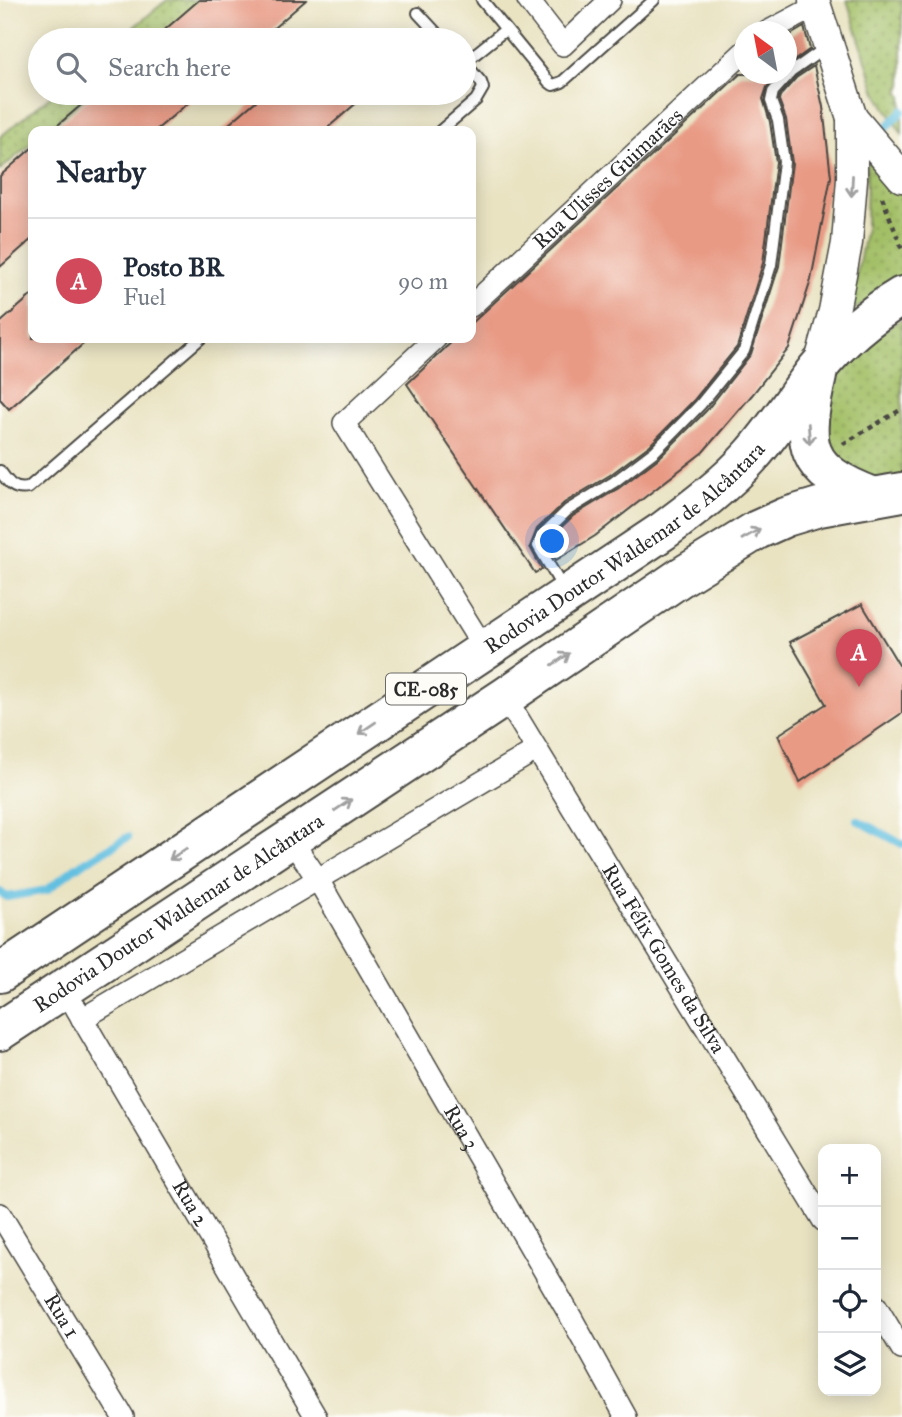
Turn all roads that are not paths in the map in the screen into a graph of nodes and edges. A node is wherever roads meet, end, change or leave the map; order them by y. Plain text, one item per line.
1 (482, 0) edge
2 (528, 0) edge
3 (610, 0) edge
4 (654, 0) edge
5 (815, 3) edge
6 (418, 13) dead end
7 (785, 21) edge
8 (432, 28) edge
9 (505, 30) junction
10 (828, 46) junction
11 (476, 53) edge
12 (734, 61) edge
13 (476, 76) edge
14 (476, 99) edge
15 (469, 105) edge
16 (852, 118) junction
17 (446, 126) edge
18 (902, 177) edge
19 (902, 296) edge
20 (476, 301) edge
21 (195, 343) edge
22 (431, 343) edge
23 (818, 367) junction
24 (0, 471) edge
25 (893, 499) edge
26 (568, 595) junction
27 (485, 650) junction
28 (505, 697) junction
29 (536, 750) junction
30 (291, 840) junction
31 (317, 878) junction
32 (0, 973) edge
33 (73, 1004) junction
34 (0, 1031) edge
35 (818, 1212) edge
36 (0, 1214) edge
37 (881, 1314) edge
38 (902, 1349) edge
39 (123, 1417) edge
40 (316, 1417) edge
41 (626, 1417) edge

1 - 9 lane
2 - 3 street
4 - 9 lane
5 - 7 street
5 - 10 main road
6 - 8 lane
9 - 11 lane
10 - 16 main road
10 - 26 lane
12 - 20 street, Rua Ulisses Guimarães
13 - 14 lane
15 - 17 lane
16 - 18 main road
16 -> 23 main road
19 - 23 highway, Rodovia Doutor Waldemar de Alcântara / CE-085
21 - 24 lane
22 - 27 street
23 -> 25 highway
23 - 26 highway, Rodovia Doutor Waldemar de Alcântara / CE-085
28 -> 25 highway, Rodovia Doutor Waldemar de Alcântara / CE-085
26 - 27 highway, Rodovia Doutor Waldemar de Alcântara / CE-085
27 -> 32 highway, Rodovia Doutor Waldemar de Alcântara / CE-085
28 - 29 street, Rua Félix Gomes da Silva
30 -> 28 highway, Rodovia Doutor Waldemar de Alcântara / CE-085
29 - 31 street
29 - 35 street, Rua Félix Gomes da Silva
30 - 31 street, Rua 3
30 - 33 highway, Rodovia Doutor Waldemar de Alcântara / CE-085
31 - 33 street
31 - 41 street, Rua 3
33 - 34 highway, Rodovia Doutor Waldemar de Alcântara / CE-085
33 - 40 street, Rua 2
36 - 39 street, Rua 1
37 - 38 street

